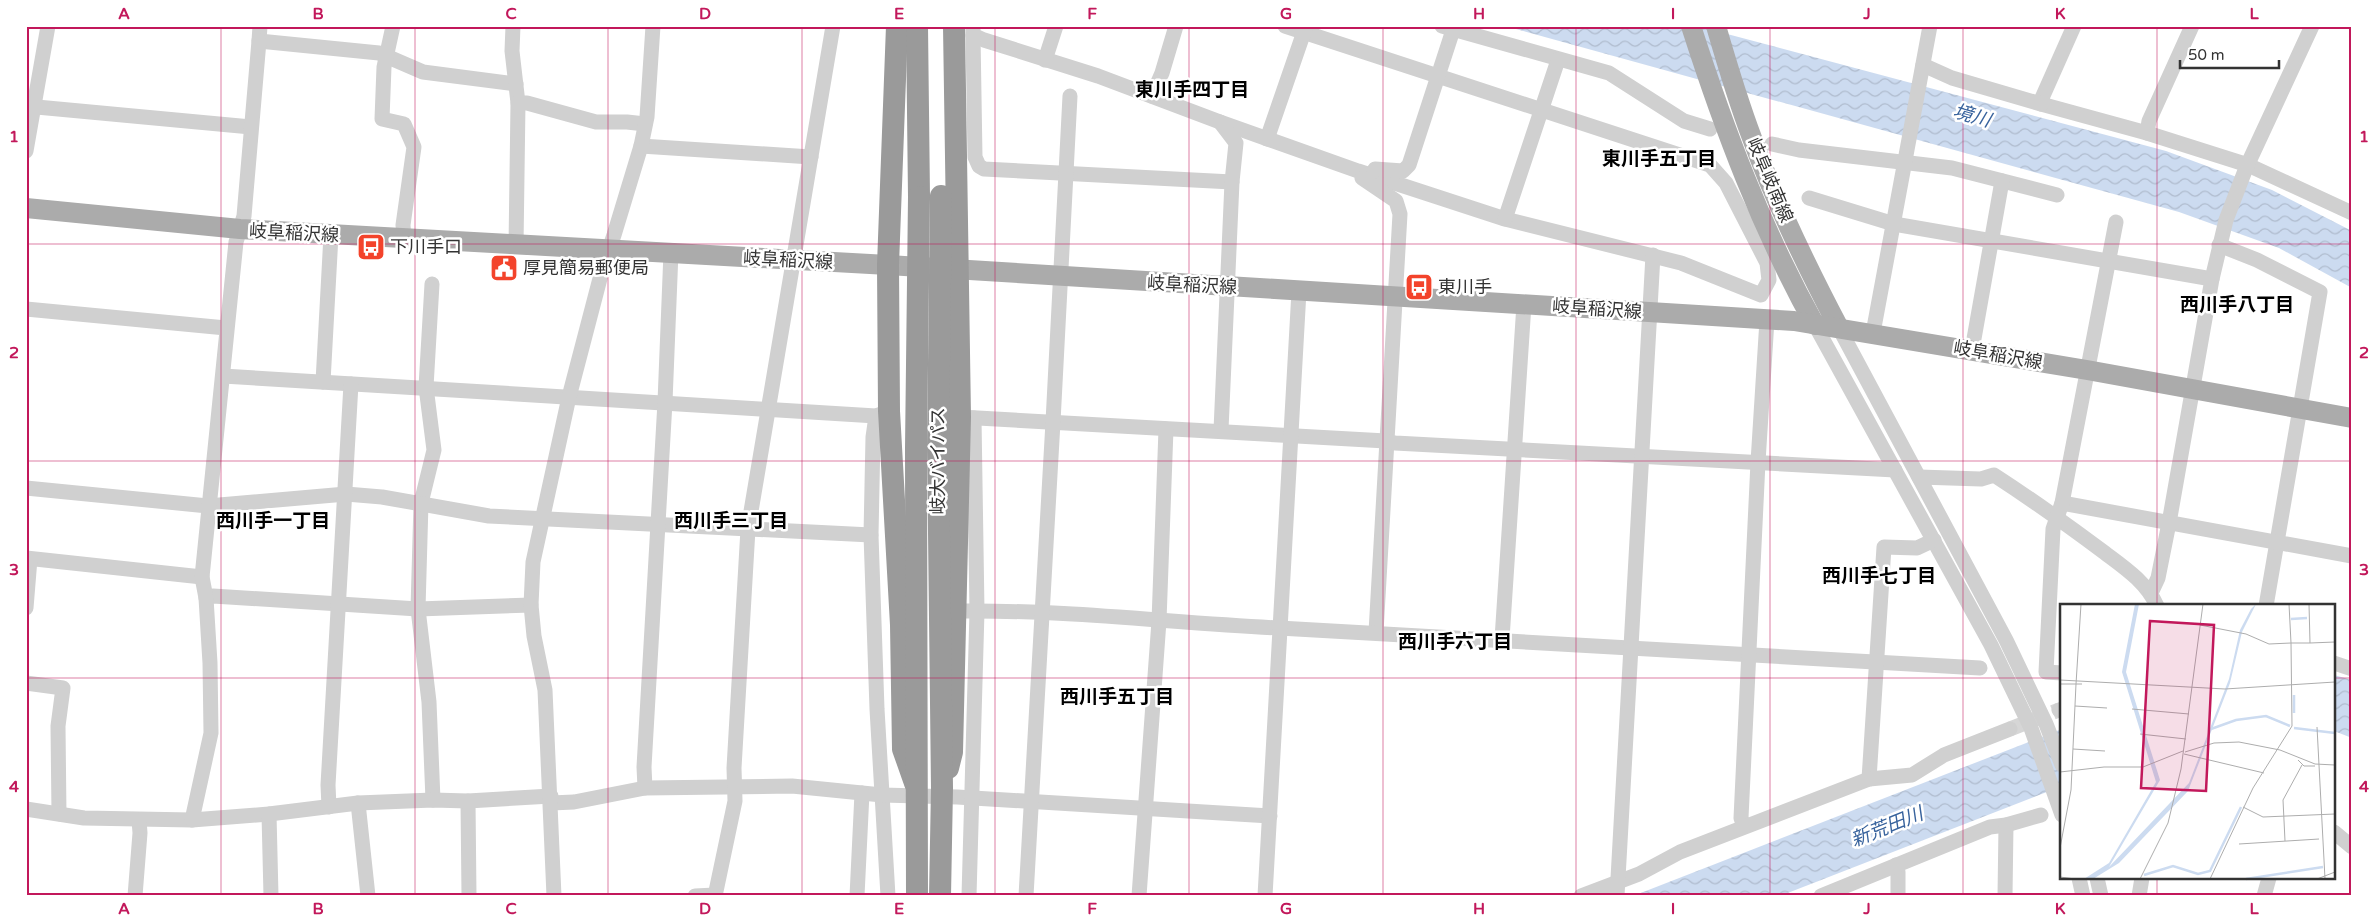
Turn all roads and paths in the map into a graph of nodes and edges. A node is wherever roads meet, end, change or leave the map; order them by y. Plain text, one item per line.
1 (48, 26) edge
2 (393, 26) edge
3 (513, 26) edge
4 (654, 26) edge
5 (833, 26) edge
6 (897, 26) edge
7 (917, 26) edge
8 (938, 26) edge
9 (1056, 26) edge
10 (1176, 26) edge
11 (1285, 26) edge
12 (1691, 26) edge
13 (1716, 26) edge
14 (1930, 26) edge
15 (2074, 26) edge
16 (2192, 26) edge
17 (2312, 26) edge
18 (1448, 28) edge
19 (967, 29) edge
20 (1305, 29) edge
21 (259, 34) edge
22 (386, 58) junction
23 (1045, 60) junction
24 (1558, 60) junction
25 (1922, 70) junction
26 (1438, 78) junction
27 (516, 84) junction
28 (1070, 96) dead end
29 (1152, 96) junction
30 (518, 103) junction
31 (2041, 104) junction
32 (29, 107) edge
33 (1541, 111) junction
34 (1220, 122) junction
35 (646, 124) junction
36 (251, 127) junction
37 (1710, 128) dead end
38 (2147, 133) junction
39 (1267, 139) junction
40 (1772, 144) dead end
41 (641, 146) junction
42 (26, 151) edge
43 (1906, 156) junction
44 (811, 157) junction
45 (2247, 166) junction
46 (1358, 171) junction
47 (1066, 172) junction
48 (2002, 181) junction
49 (1232, 182) junction
50 (2057, 195) dead end
51 (930, 196) junction
52 (1809, 198) dead end
53 (26, 208) edge
54 (2351, 209) edge
55 (1504, 219) junction
56 (2116, 222) dead end
57 (1894, 224) junction
58 (240, 230) junction
59 (331, 235) junction
60 (404, 239) junction
61 (1991, 241) junction
62 (2219, 243) junction
63 (516, 246) junction
64 (610, 250) junction
65 (671, 252) junction
66 (1653, 254) junction
67 (792, 261) junction
68 (2108, 261) junction
69 (888, 265) junction
70 (956, 270) junction
71 (1061, 277) junction
72 (2212, 279) junction
73 (432, 284) dead end
74 (1228, 287) junction
75 (1299, 291) junction
76 (1395, 297) junction
77 (1524, 304) junction
78 (26, 309) edge
79 (1651, 312) junction
80 (1768, 320) junction
81 (1815, 325) junction
82 (226, 328) junction
83 (1839, 328) junction
84 (1873, 333) junction
85 (1972, 350) junction
86 (2087, 370) junction
87 (223, 376) junction
88 (323, 382) junction
89 (351, 384) junction
90 (426, 388) junction
91 (2193, 390) junction
92 (569, 397) junction
93 (666, 402) junction
94 (768, 409) junction
95 (2301, 409) junction
96 (882, 413) junction
97 (967, 418) junction
98 (2352, 418) edge
99 (1054, 422) junction
100 (1166, 428) junction
101 (1221, 430) junction
102 (1292, 434) junction
103 (1386, 440) junction
104 (1514, 450) junction
105 (1641, 455) junction
106 (1758, 462) junction
107 (1895, 470) junction
108 (1919, 477) junction
109 (26, 488) edge
110 (346, 494) junction
111 (421, 503) junction
112 (208, 506) junction
113 (2060, 510) junction
114 (544, 518) junction
115 (2169, 523) junction
116 (658, 524) junction
117 (748, 529) junction
118 (871, 535) junction
119 (1934, 540) junction
120 (2276, 544) junction
121 (2352, 556) edge
122 (28, 559) edge
123 (202, 577) junction
124 (206, 598) junction
125 (2154, 599) edge
126 (340, 604) junction
127 (2266, 604) edge
128 (532, 605) junction
129 (26, 608) edge
130 (418, 609) junction
131 (874, 609) junction
132 (890, 610) dead end
133 (970, 611) junction
134 (1043, 612) junction
135 (1158, 621) junction
136 (1280, 628) junction
137 (1376, 632) junction
138 (1502, 639) junction
139 (1630, 649) junction
140 (1748, 655) junction
141 (1878, 662) junction
142 (2336, 664) edge
143 (1980, 668) dead end
144 (2352, 668) edge
145 (2060, 673) edge
146 (26, 683) edge
147 (2010, 729) tunnel mouth
148 (2060, 760) edge
149 (1869, 779) junction
150 (736, 785) junction
151 (645, 788) junction
152 (917, 788) junction
153 (942, 788) junction
154 (862, 793) junction
155 (882, 796) junction
156 (971, 798) junction
157 (433, 800) junction
158 (551, 800) junction
159 (468, 801) junction
160 (1031, 802) junction
161 (358, 803) junction
162 (329, 807) junction
163 (1144, 807) junction
164 (26, 809) edge
165 (2060, 810) edge
166 (59, 814) junction
167 (269, 814) junction
168 (2041, 815) dead end
169 (1270, 816) junction
170 (139, 820) junction
171 (192, 820) junction
172 (2006, 825) junction
173 (1744, 826) junction
174 (2336, 834) edge
175 (2352, 847) edge
176 (1896, 865) junction
177 (2079, 880) edge
178 (2097, 880) edge
179 (2142, 880) edge
180 (2268, 880) edge
181 (1617, 889) edge
182 (135, 896) edge
183 (271, 896) edge
184 (368, 896) edge
185 (469, 896) edge
186 (554, 896) edge
187 (695, 896) edge
188 (715, 896) edge
189 (857, 896) edge
190 (888, 896) edge
191 (917, 896) edge
192 (940, 896) edge
193 (969, 896) edge
194 (1026, 896) edge
195 (1139, 896) edge
196 (1265, 896) edge
197 (1582, 896) edge
198 (1821, 896) edge
199 (1898, 896) edge
200 (2006, 896) edge
201 (2083, 896) edge
202 (2101, 896) edge
203 (2139, 896) edge
204 (2264, 896) edge

1 - 32 street
2 - 22 street
3 - 27 street
4 - 35 street
5 - 44 street
6 - 69 highway
7 - 51 highway, 岐大バイパス
8 - 51 highway, 岐大バイパス
9 - 23 street
10 - 29 street
11 - 20 street
12 - 81 main road, 岐阜岐南線
13 - 83 main road, 岐阜岐南線
14 - 25 street
15 - 31 street
16 - 38 street
17 - 45 street
18 - 24 street
18 - 26 street
19 - 23 street
19 - 47 street
19 - 70 highway
20 - 26 street
20 - 39 street
21 - 22 street
21 - 36 street
22 - 27 street
22 - 60 street
23 - 29 street
24 - 33 street
24 - 37 street
25 - 31 street
25 - 43 street
26 - 33 street
26 - 46 street
27 - 30 street
28 - 47 street
29 - 34 street
30 - 35 street
30 - 63 street
31 - 38 street
32 - 36 street
32 - 42 street
33 - 55 street
33 - 66 street
34 - 39 street
34 - 49 street
35 - 41 street
36 - 58 street
38 - 45 street
39 - 46 street
40 - 43 street
41 - 44 street
41 - 64 street
43 - 48 street
43 - 57 street
44 - 67 street
45 - 54 street
45 - 62 street
46 - 55 street
46 - 76 street
47 - 49 street
47 - 71 street
48 - 50 street
48 - 61 street
49 - 74 street
51 - 152 highway, 岐大バイパス, bridge
51 - 153 highway, 岐大バイパス, bridge
52 - 57 street
53 - 58 main road, 岐阜稲沢線
55 - 66 street
56 - 68 street
57 - 61 street
57 - 84 street
58 - 59 main road, 岐阜稲沢線
58 - 82 street
59 - 60 main road, 岐阜稲沢線
59 - 88 street
60 - 63 main road, 岐阜稲沢線
61 - 68 street
61 - 85 street
62 - 72 street
62 - 95 street
63 - 64 main road, 岐阜稲沢線
64 - 65 main road, 岐阜稲沢線
64 - 92 street
65 - 67 main road, 岐阜稲沢線
65 - 93 street
66 - 79 street
67 - 69 main road, 岐阜稲沢線
67 - 94 street
68 - 72 street
68 - 86 street
69 - 70 main road, 岐阜稲沢線
69 - 96 highway
70 - 71 main road, 岐阜稲沢線
70 - 97 highway
71 - 74 main road, 岐阜稲沢線
71 - 99 street
72 - 91 street
73 - 90 street
74 - 75 main road, 岐阜稲沢線
74 - 101 street
75 - 76 main road, 岐阜稲沢線
75 - 102 street
76 - 77 main road, 岐阜稲沢線
76 - 103 street
77 - 79 main road, 岐阜稲沢線
77 - 104 street
78 - 82 street
79 - 80 main road, 岐阜稲沢線
79 - 105 street
80 - 81 main road, 岐阜稲沢線
80 - 106 street
81 - 83 main road, 岐阜稲沢線
81 - 107 street
82 - 87 street
83 - 84 main road, 岐阜稲沢線
83 - 108 street
84 - 85 main road, 岐阜稲沢線
85 - 86 main road, 岐阜稲沢線
86 - 91 main road, 岐阜稲沢線
86 - 113 street
87 - 88 street
87 - 112 street
88 - 89 street
89 - 90 street
89 - 110 street
90 - 92 street
90 - 111 street
91 - 95 main road, 岐阜稲沢線
91 - 115 street
92 - 93 street
92 - 114 street
93 - 94 street
93 - 116 street
94 - 96 street
94 - 117 street
95 - 98 main road, 岐阜稲沢線
95 - 120 street
96 - 118 street
96 - 152 highway
97 - 99 street
97 - 133 street
97 - 153 highway
99 - 100 street
99 - 134 street
100 - 101 street
100 - 135 street
101 - 102 street
102 - 103 street
102 - 136 street
103 - 104 street
103 - 137 street
104 - 105 street
104 - 138 street
105 - 106 street
105 - 139 street
106 - 107 street
106 - 140 street
107 - 119 street
108 - 113 street
108 - 148 street
109 - 112 street
110 - 111 street
110 - 112 street
110 - 126 street
111 - 114 street
111 - 130 street
112 - 123 street
113 - 115 street
113 - 125 street
113 - 145 street
114 - 116 street
114 - 128 street
115 - 120 street
115 - 125 street
116 - 117 street
116 - 151 street
117 - 118 street
117 - 150 street
118 - 131 street
119 - 141 street
119 - 165 street
120 - 121 street
120 - 127 street
122 - 123 street
122 - 129 street
123 - 124 street
124 - 126 street
124 - 171 street
126 - 130 street
126 - 162 street
128 - 130 street
128 - 158 street
130 - 157 street
131 - 132 street
131 - 155 street
133 - 134 street
133 - 156 street
134 - 135 street
134 - 160 street
135 - 136 street
135 - 163 street
136 - 137 street
136 - 169 street
137 - 138 street
138 - 139 street
139 - 140 street
139 - 181 street
140 - 141 street
140 - 173 street
141 - 143 street
141 - 149 street
142 - 144 street
146 - 166 street
147 - 149 street
149 - 173 street
150 - 151 street
150 - 154 street
150 - 188 street
151 - 158 street
152 - 191 highway, 岐大バイパス, bridge
153 - 192 highway, 岐大バイパス, bridge
154 - 155 street
154 - 189 street
155 - 156 street
155 - 190 street
156 - 160 street
156 - 193 street
157 - 159 street
157 - 161 street
158 - 159 street
158 - 186 street
159 - 185 street
160 - 163 street
160 - 194 street
161 - 162 street
161 - 184 street
162 - 167 street
163 - 169 street
163 - 195 street
164 - 166 street
166 - 170 street
167 - 171 street
167 - 183 street
168 - 172 street
169 - 196 street
170 - 171 street
170 - 182 street
172 - 176 street
172 - 200 street
173 - 181 street
174 - 175 street
176 - 198 street
176 - 199 street
177 - 201 street
178 - 202 street
179 - 203 street
180 - 204 street
181 - 197 street
187 - 188 street

